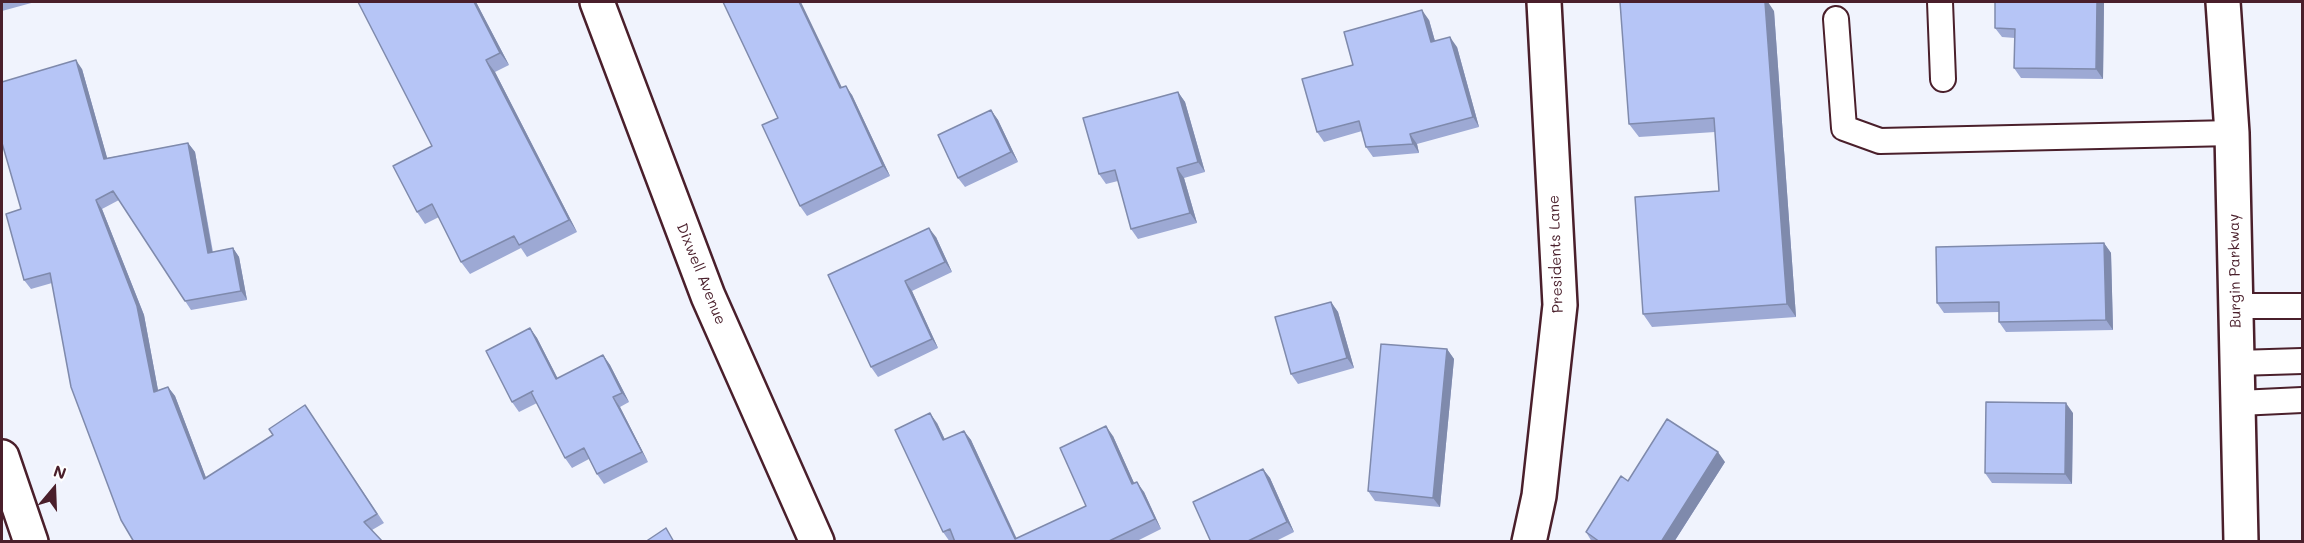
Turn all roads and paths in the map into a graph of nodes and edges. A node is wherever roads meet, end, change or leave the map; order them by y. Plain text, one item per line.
1 (597, 2) edge
2 (1544, 2) edge
3 (1940, 2) edge
4 (2223, 2) edge
5 (1836, 19) dead end
6 (1943, 79) dead end
7 (2232, 133) junction
8 (2237, 306) junction
9 (2302, 306) edge
10 (2302, 361) edge
11 (2237, 363) junction
12 (2302, 400) edge
13 (2239, 403) junction
14 (2, 457) edge
15 (31, 542) edge
16 (817, 542) edge
17 (1529, 542) edge
18 (2241, 542) edge

1 - 16 street, Dixwell Avenue
2 - 17 street, Presidents Lane
3 - 6 lane
4 - 7 street, Burgin Parkway
5 - 7 lane
7 - 8 street, Burgin Parkway
8 - 9 lane
8 - 11 street, Burgin Parkway
10 - 11 lane
11 - 13 street, Burgin Parkway
12 - 13 lane
13 - 18 street, Burgin Parkway
14 - 15 street

